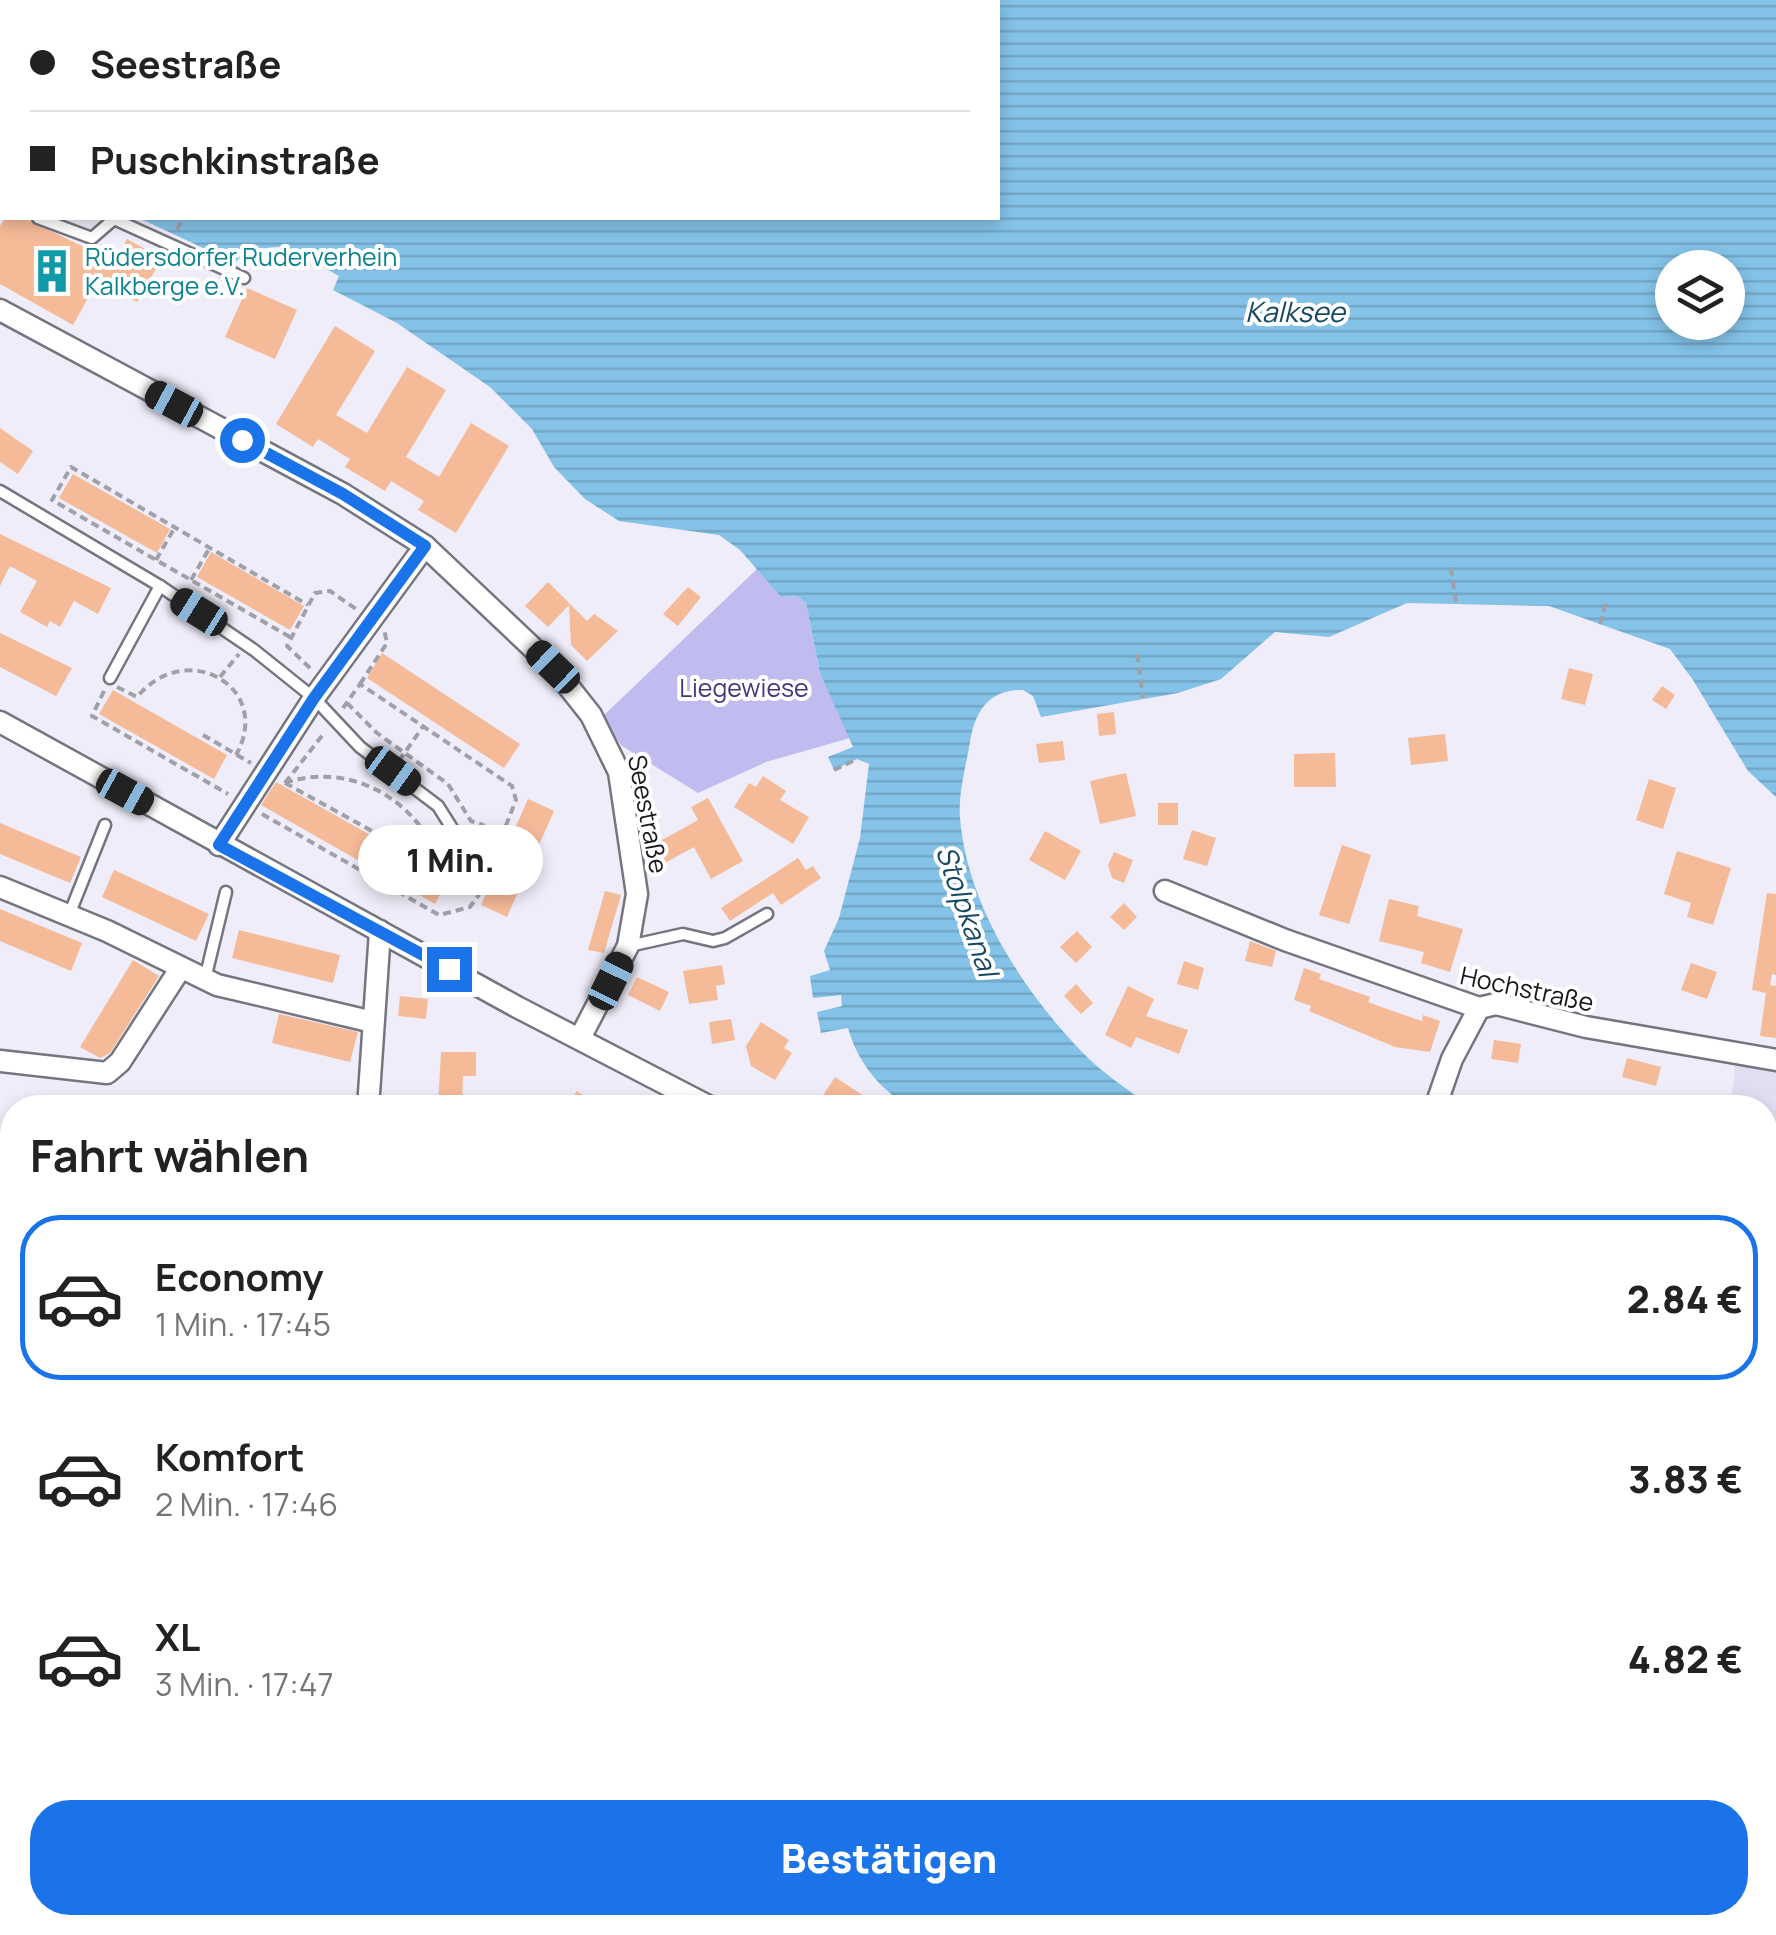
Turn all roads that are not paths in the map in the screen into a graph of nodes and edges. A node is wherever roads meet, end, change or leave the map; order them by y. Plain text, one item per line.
1 (43, 220) edge
2 (113, 220) edge
3 (116, 220) edge
4 (244, 278) dead end
5 (0, 310) edge
6 (0, 491) edge
7 (425, 546) junction
8 (160, 586) junction
9 (110, 678) road end
10 (314, 698) junction
11 (0, 722) edge
12 (105, 825) dead end
13 (219, 845) junction
14 (467, 852) dead end
15 (0, 887) edge
16 (1165, 891) dead end
17 (226, 892) dead end
18 (768, 914) dead end
19 (69, 916) junction
20 (380, 931) junction
21 (628, 946) junction
22 (180, 969) junction
23 (204, 980) junction
24 (1479, 1008) junction
25 (372, 1022) junction
26 (580, 1038) junction
27 (1776, 1060) edge
28 (0, 1062) edge
29 (369, 1095) edge
30 (687, 1095) edge
31 (1440, 1095) edge

1 - 2 lane
3 - 4 lane
5 - 7 street, Seestraße
6 - 8 lane
7 - 10 street
7 - 21 street, Seestraße
8 - 9 lane
8 - 10 lane
10 - 13 street
10 - 14 lane
11 - 13 street
12 - 19 lane
13 - 20 street
15 - 19 street
16 - 24 street, Hochstraße
17 - 23 lane
18 - 21 lane
19 - 22 street
20 - 25 street
20 - 26 street
21 - 26 street, Seestraße
22 - 23 street
22 - 28 street
23 - 25 street
24 - 27 street, Hochstraße
24 - 31 street
25 - 29 street
26 - 30 street

